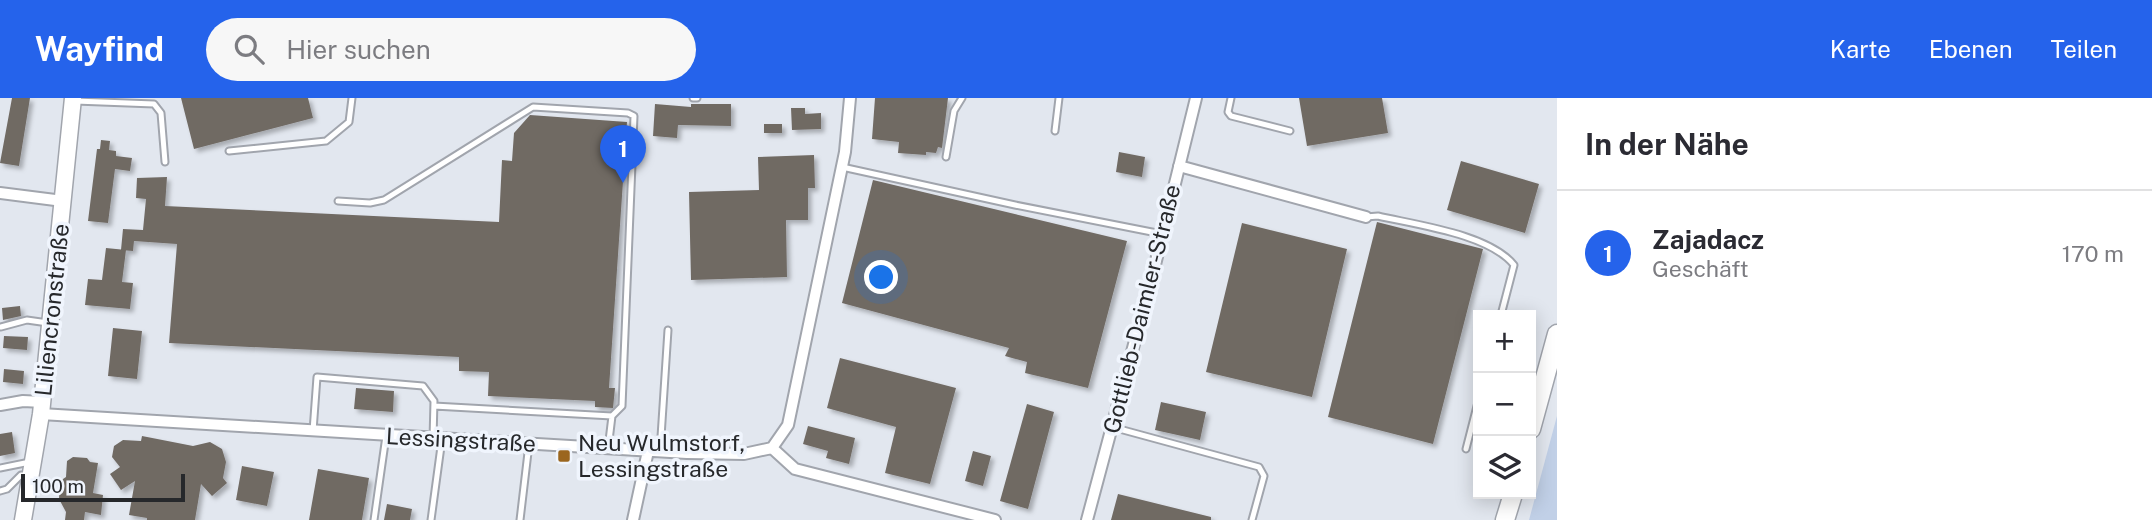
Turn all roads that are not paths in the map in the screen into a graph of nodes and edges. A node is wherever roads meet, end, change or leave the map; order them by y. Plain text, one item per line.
1 (352, 98) edge
2 (850, 98) edge
3 (962, 98) edge
4 (1059, 98) edge
5 (1196, 98) edge
6 (1231, 98) edge
7 (72, 99) edge
8 (1055, 131) dead end
9 (1290, 131) dead end
10 (229, 151) dead end
11 (946, 158) dead end
12 (164, 162) dead end
13 (1179, 166) junction
14 (842, 167) junction
15 (0, 193) edge
16 (63, 201) junction
17 (338, 201) dead end
18 (1366, 217) joint
19 (1162, 234) junction
20 (1502, 310) edge
21 (51, 323) junction
22 (1, 327) edge
23 (668, 330) dead end
24 (1557, 334) edge
25 (0, 405) edge
26 (434, 406) junction
27 (42, 408) junction
28 (1536, 411) edge
29 (612, 416) junction
30 (1473, 422) edge
31 (1112, 427) junction
32 (313, 431) junction
33 (386, 436) junction
34 (438, 439) junction
35 (529, 444) junction
36 (772, 448) junction
37 (608, 449) junction
38 (1466, 449) dead end
39 (654, 452) junction
40 (0, 468) edge
41 (32, 468) junction
42 (0, 491) edge
43 (1512, 499) edge
44 (23, 520) edge
45 (374, 520) edge
46 (431, 520) edge
47 (520, 520) edge
48 (633, 520) edge
49 (995, 520) edge
50 (1087, 520) edge
51 (1252, 520) edge
52 (1506, 520) edge

1 - 10 lane
2 - 14 street
3 - 11 lane
4 - 8 lane
5 - 13 street, Gottlieb-Daimler-Straße
6 - 9 lane
7 - 12 lane
7 - 16 street, Liliencronstraße
13 - 18 street
13 - 19 street, Gottlieb-Daimler-Straße
14 - 19 lane
14 - 36 street
15 - 16 street
16 - 21 street, Liliencronstraße
17 - 29 lane
18 - 20 lane
19 - 31 street, Gottlieb-Daimler-Straße
21 - 22 lane
21 - 27 street, Liliencronstraße
23 - 39 lane
24 - 28 main road
25 - 27 street, Lessingstraße
26 - 29 lane
26 - 32 lane
26 - 34 lane
27 - 32 street, Lessingstraße
27 - 41 street, Liliencronstraße
29 - 37 lane
30 - 38 lane
31 - 50 street, Gottlieb-Daimler-Straße
31 - 51 lane
32 - 33 street, Lessingstraße
33 - 34 street, Lessingstraße
33 - 45 lane
34 - 35 street, Lessingstraße
34 - 46 lane
35 - 37 street, Lessingstraße
35 - 47 lane
36 - 39 street, Lessingstraße
36 - 49 street
37 - 39 street, Lessingstraße
39 - 48 street
40 - 41 lane
41 - 42 lane
41 - 44 street, Liliencronstraße
43 - 52 main road

